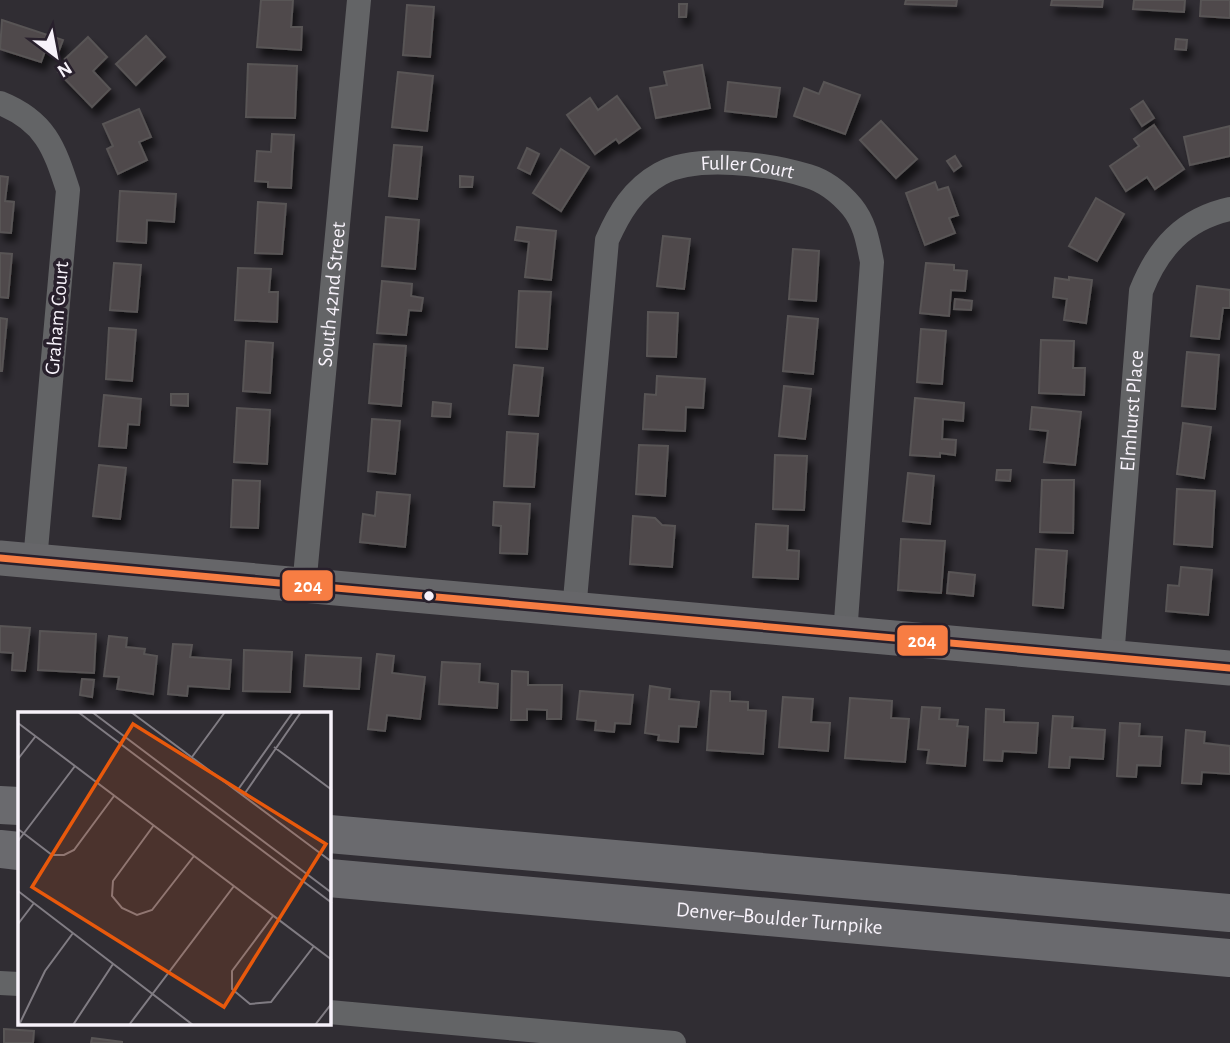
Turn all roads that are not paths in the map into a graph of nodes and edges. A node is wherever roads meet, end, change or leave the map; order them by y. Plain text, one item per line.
1 (359, 0) edge
2 (0, 103) edge
3 (1230, 209) edge
4 (0, 558) edge
5 (36, 561) junction
6 (304, 587) junction
7 (573, 611) junction
8 (845, 635) junction
9 (1112, 658) junction
10 (1230, 668) edge
11 (0, 805) edge
12 (18, 806) edge
13 (331, 834) edge
14 (0, 849) edge
15 (18, 851) edge
16 (331, 878) edge
17 (1230, 913) edge
18 (1230, 958) edge
19 (0, 982) edge
20 (18, 984) edge
21 (331, 1012) edge
22 (519, 1036) edge
23 (562, 1039) edge
24 (674, 1043) edge

1 - 6 street, South 42nd Street
2 - 5 street, Graham Court
3 - 9 street, Elmhurst Place
4 - 5 street
5 - 6 street
6 - 7 street
7 - 8 street
7 - 8 street, Fuller Court
8 - 9 street
9 - 10 street
11 - 12 highway
13 - 17 highway
14 - 15 highway
16 - 18 highway, Denver–Boulder Turnpike
19 - 20 street
21 - 22 street
22 - 23 street
23 - 24 street

